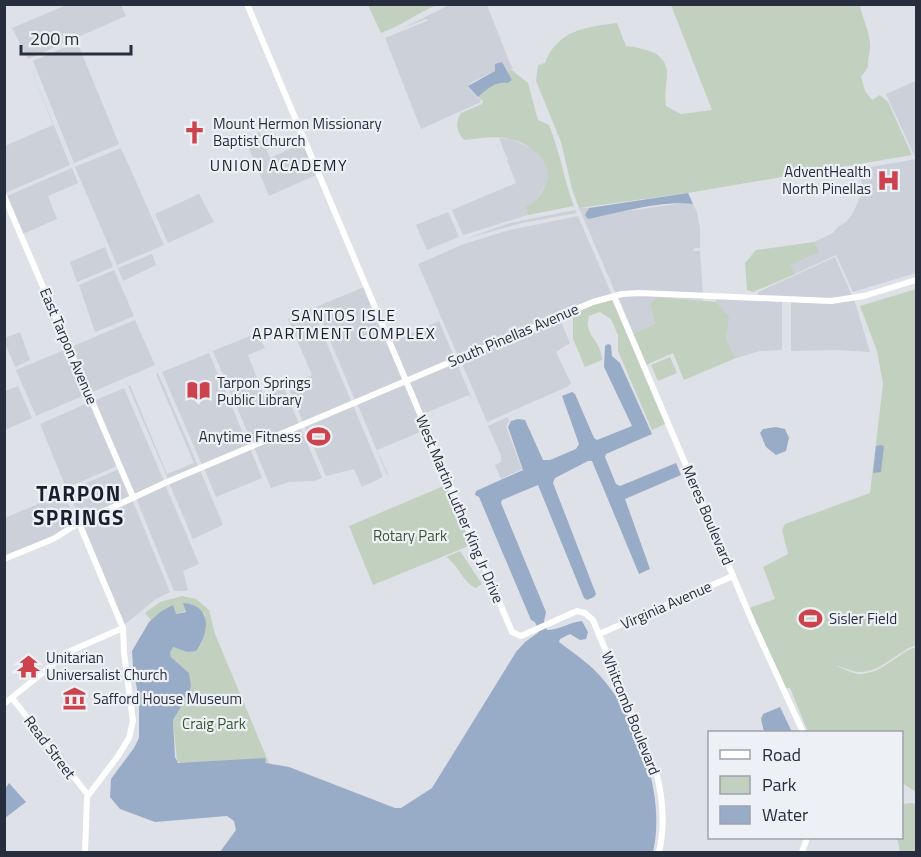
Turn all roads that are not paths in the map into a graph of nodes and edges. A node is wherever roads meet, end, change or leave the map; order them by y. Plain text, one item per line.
1 (247, 4) edge
2 (4, 196) edge
3 (916, 280) edge
4 (614, 296) junction
5 (406, 380) junction
6 (133, 497) junction
7 (79, 523) junction
8 (4, 559) edge
9 (733, 576) junction
10 (123, 628) junction
11 (536, 628) joint
12 (599, 634) junction
13 (12, 698) junction
14 (4, 704) edge
15 (802, 731) edge
16 (88, 795) junction
17 (85, 852) edge
18 (659, 852) edge

1 - 5 street, West Martin Luther King Jr Drive
2 - 6 street, East Tarpon Avenue
3 - 4 street, South Pinellas Avenue
4 - 5 street, South Pinellas Avenue
4 - 9 street, Meres Boulevard
5 - 6 street, South Pinellas Avenue
5 - 11 street, West Martin Luther King Jr Drive
6 - 7 street, South Pinellas Avenue
7 - 8 street, South Pinellas Avenue
7 - 10 street
9 - 12 street, Virginia Avenue
9 - 15 street, Meres Boulevard
10 - 13 street
10 - 16 street
11 - 12 street, Whitcomb Boulevard
12 - 18 street, Whitcomb Boulevard
13 - 14 street
13 - 16 street, Read Street
16 - 17 street

